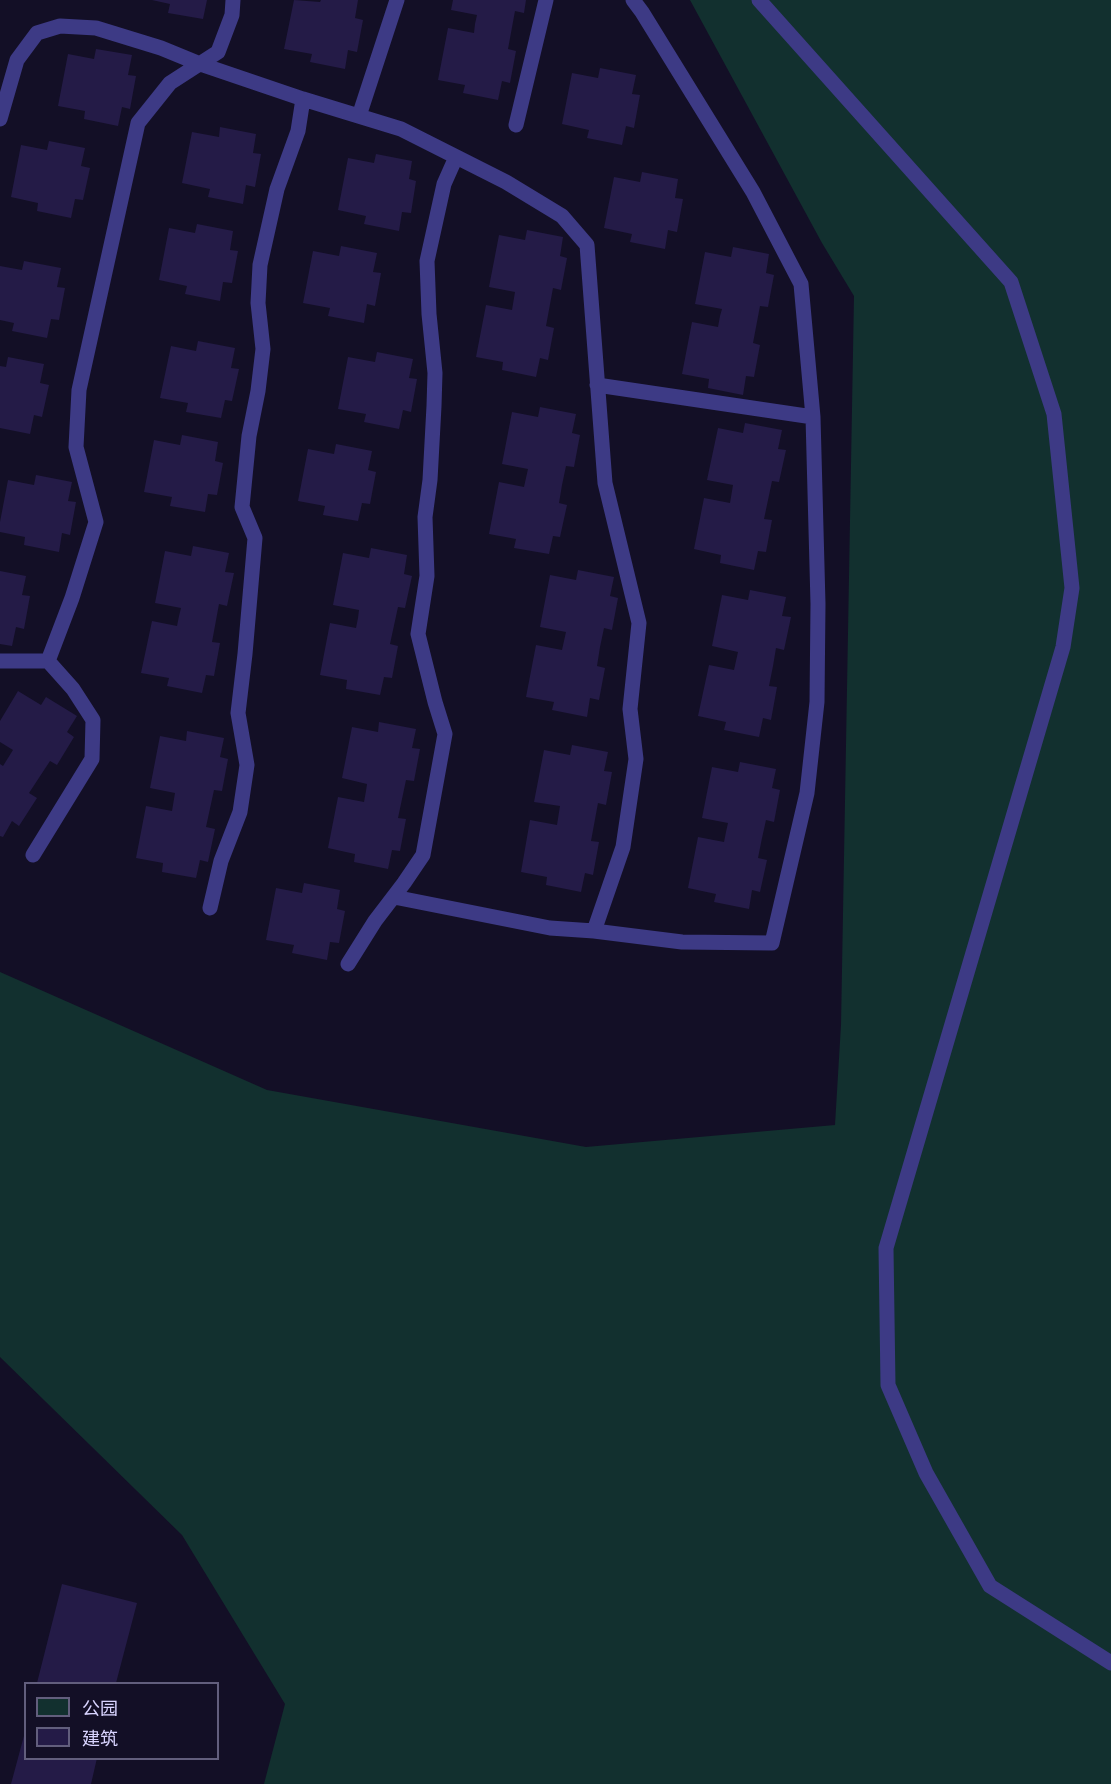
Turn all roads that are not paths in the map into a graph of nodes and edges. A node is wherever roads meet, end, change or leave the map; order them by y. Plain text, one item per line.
1 (233, 0) edge
2 (397, 0) edge
3 (546, 0) edge
4 (633, 0) edge
5 (759, 0) edge
6 (200, 64) junction
7 (303, 99) junction
8 (359, 116) junction
9 (0, 119) edge
10 (516, 125) dead end
11 (456, 157) junction
12 (597, 386) junction
13 (813, 417) junction
14 (48, 661) junction
15 (0, 662) edge
16 (33, 855) dead end
17 (394, 897) junction
18 (210, 908) dead end
19 (594, 931) junction
20 (348, 964) dead end
21 (1111, 1663) edge

1 - 6 lane
2 - 8 lane
3 - 10 lane
4 - 13 lane
5 - 21 lane
6 - 7 lane
6 - 9 lane
6 - 14 lane
7 - 8 lane
7 - 18 lane
8 - 11 lane
11 - 12 lane
11 - 17 lane
12 - 13 lane
12 - 19 lane
13 - 19 lane
14 - 15 lane
14 - 16 lane
17 - 19 lane
17 - 20 lane

